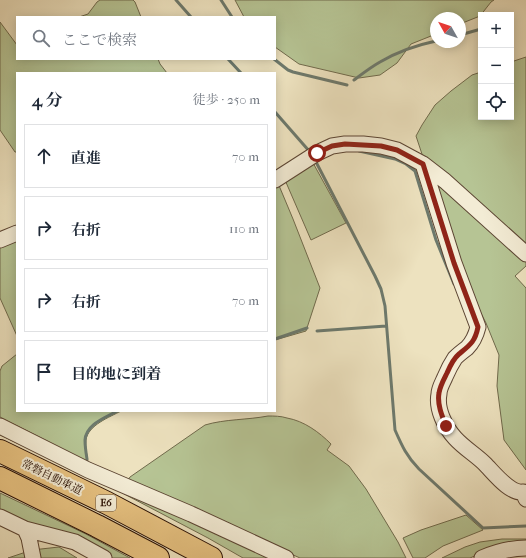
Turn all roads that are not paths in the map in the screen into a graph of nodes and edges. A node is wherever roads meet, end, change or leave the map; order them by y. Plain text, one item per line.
1 (423, 164) junction
2 (276, 179) edge
3 (16, 233) edge
4 (0, 240) edge
5 (526, 254) edge
6 (0, 426) edge
7 (0, 451) edge
8 (0, 478) edge
9 (526, 499) edge
10 (0, 517) edge
11 (25, 529) junction
12 (526, 548) edge
13 (33, 558) edge
14 (104, 558) edge
15 (158, 558) edge
16 (211, 558) edge
17 (286, 558) edge
18 (482, 558) edge

1 - 2 street
1 - 5 street
1 - 9 street
3 - 4 street
6 - 17 street
7 - 16 highway, 常磐自動車道 / E6
8 - 15 highway, E6
10 - 11 street
11 - 13 street
11 - 14 street
12 - 18 street

